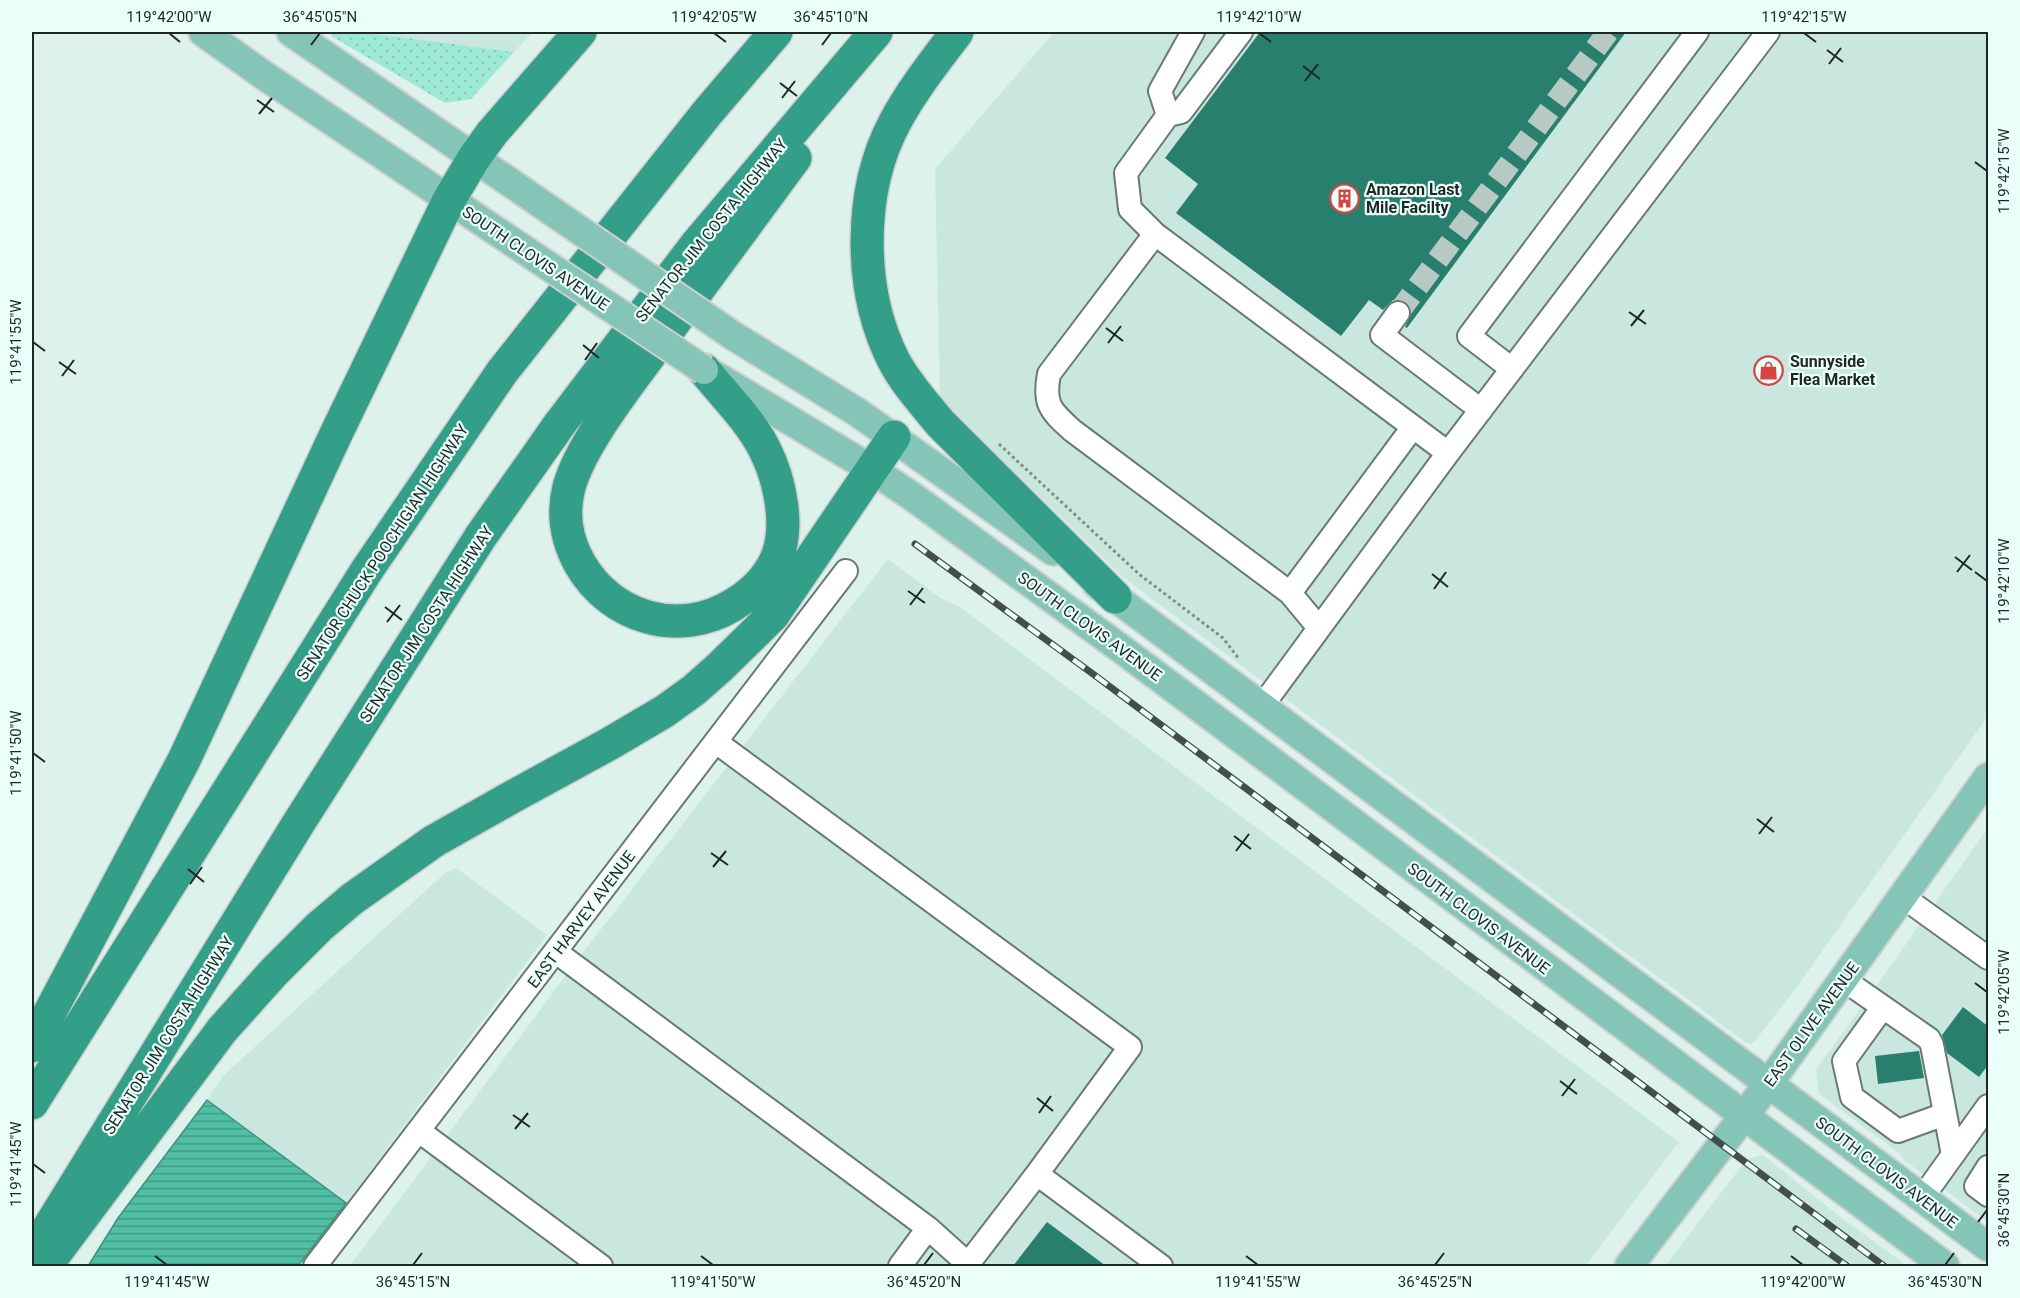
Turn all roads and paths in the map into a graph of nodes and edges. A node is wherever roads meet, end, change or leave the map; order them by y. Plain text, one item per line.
1 (203, 32) edge
2 (291, 32) edge
3 (580, 32) edge
4 (776, 32) edge
5 (876, 32) edge
6 (889, 32) edge
7 (957, 32) edge
8 (1193, 32) edge
9 (1241, 32) edge
10 (1697, 32) edge
11 (1768, 32) edge
12 (1168, 115) junction
13 (474, 158) junction
14 (449, 200) junction
15 (1155, 234) junction
16 (1398, 313) tunnel mouth
17 (1512, 369) junction
18 (704, 370) junction
19 (1481, 410) junction
20 (1413, 427) junction
21 (894, 437) junction
22 (993, 438) dead end
23 (1448, 453) junction
24 (873, 470) junction
25 (846, 571) dead end
26 (1016, 572) junction
27 (1290, 593) junction
28 (1115, 597) junction
29 (1319, 628) junction
30 (1239, 659) dead end
31 (1262, 706) junction
32 (716, 742) junction
33 (1985, 790) edge
34 (1903, 897) junction
35 (556, 952) junction
36 (1989, 958) edge
37 (1844, 980) junction
38 (1883, 1007) junction
39 (32, 1046) edge
40 (1768, 1083) junction
41 (32, 1102) edge
42 (1989, 1106) edge
43 (1945, 1114) junction
44 (1743, 1116) junction
45 (1982, 1129) edge
46 (419, 1131) junction
47 (1953, 1155) junction
48 (1989, 1167) edge
49 (1037, 1174) junction
50 (1989, 1195) edge
51 (1922, 1198) junction
52 (928, 1228) junction
53 (1989, 1247) edge
54 (32, 1256) edge
55 (969, 1265) edge
56 (46, 1266) edge
57 (315, 1266) edge
58 (601, 1266) edge
59 (900, 1266) edge
60 (1161, 1266) edge
61 (1629, 1266) edge
62 (1946, 1266) edge

1 - 14 main road, SOUTH CLOVIS AVENUE
2 - 13 main road, SOUTH CLOVIS AVENUE
3 - 13 highway
4 - 41 highway, SENATOR CHUCK POOCHIGIAN HIGHWAY
5 - 54 highway, SENATOR JIM COSTA HIGHWAY
6 - 18 highway
7 - 28 highway
8 - 12 lane
9 - 12 lane
10 - 17 lane
11 - 17 lane
12 - 15 lane
13 - 14 highway
13 - 21 main road, SOUTH CLOVIS AVENUE, bridge
14 - 18 main road, SOUTH CLOVIS AVENUE, bridge
14 - 39 highway
15 - 20 lane
15 - 27 lane
16 - 19 lane
17 - 19 lane
18 - 24 main road, SOUTH CLOVIS AVENUE
19 - 23 lane
20 - 23 lane
20 - 27 lane
21 - 24 highway
21 - 28 main road, SOUTH CLOVIS AVENUE
22 - 30 path
23 - 29 lane
24 - 26 main road, SOUTH CLOVIS AVENUE
24 - 56 highway
25 - 32 lane, EAST HARVEY AVENUE
26 - 31 main road
26 - 44 main road, SOUTH CLOVIS AVENUE
27 - 29 lane
28 - 31 main road, SOUTH CLOVIS AVENUE
29 - 31 lane
31 - 40 main road, SOUTH CLOVIS AVENUE
32 - 35 lane, EAST HARVEY AVENUE
32 - 49 lane
33 - 34 main road, EAST OLIVE AVENUE
34 - 36 lane
34 - 37 main road, EAST OLIVE AVENUE
35 - 46 lane, EAST HARVEY AVENUE
35 - 52 lane
37 - 38 lane
37 - 40 main road, EAST OLIVE AVENUE
38 - 43 lane
38 - 43 lane
40 - 44 main road, EAST OLIVE AVENUE
40 - 51 main road, SOUTH CLOVIS AVENUE
42 - 45 lane
43 - 47 lane
44 - 61 main road, EAST OLIVE AVENUE
44 - 62 main road, SOUTH CLOVIS AVENUE
45 - 47 lane
46 - 57 lane, EAST HARVEY AVENUE
46 - 58 lane
47 - 51 lane
48 - 50 lane
49 - 55 lane
49 - 60 lane
51 - 53 main road, SOUTH CLOVIS AVENUE
52 - 55 lane
52 - 59 lane

